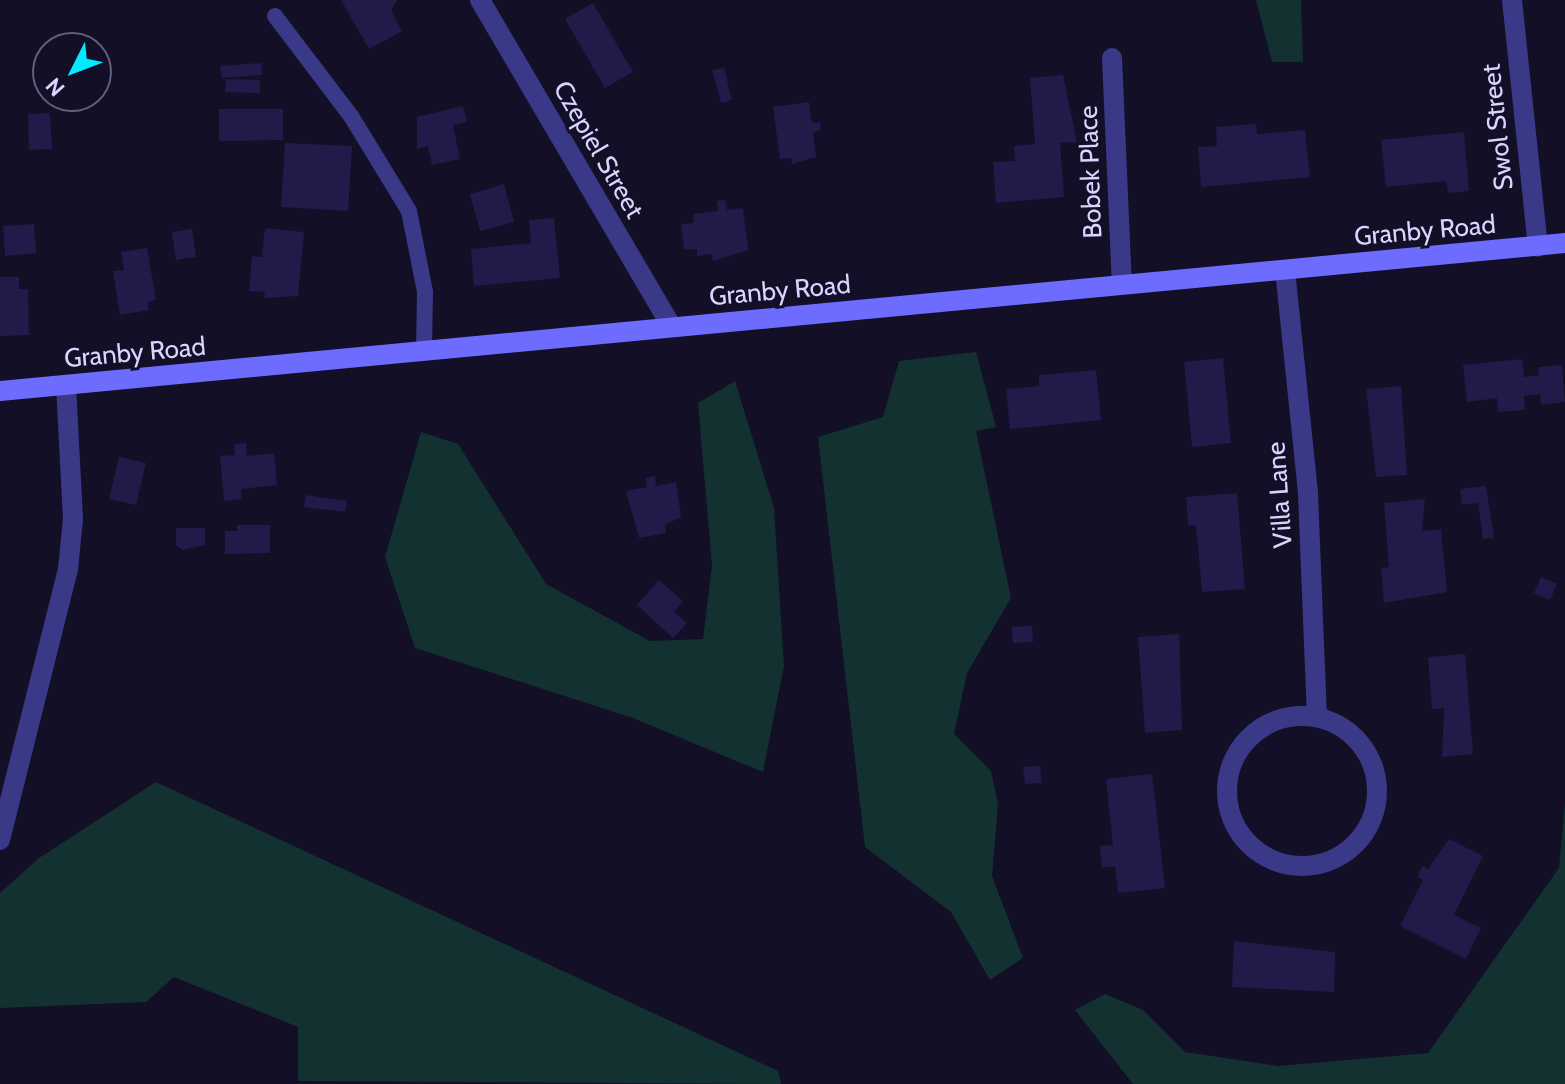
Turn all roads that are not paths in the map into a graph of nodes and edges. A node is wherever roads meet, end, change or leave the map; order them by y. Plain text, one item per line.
1 (480, 0) edge
2 (1512, 0) edge
3 (275, 16) dead end
4 (1112, 58) dead end
5 (1565, 243) edge
6 (1538, 247) junction
7 (1285, 270) junction
8 (1122, 284) junction
9 (672, 327) junction
10 (424, 352) junction
11 (66, 386) junction
12 (0, 391) edge
13 (1317, 717) junction
14 (0, 840) edge

1 - 9 street, Czepiel Street
2 - 6 street, Swol Street
3 - 10 lane
4 - 8 street, Bobek Place
5 - 6 main road, Granby Road
6 - 7 main road, Granby Road
7 - 8 main road, Granby Road
7 - 13 street, Villa Lane
8 - 9 main road, Granby Road
9 - 10 main road, Granby Road
10 - 11 main road, Granby Road
11 - 12 main road, Granby Road
11 - 14 street
13 - 13 street

